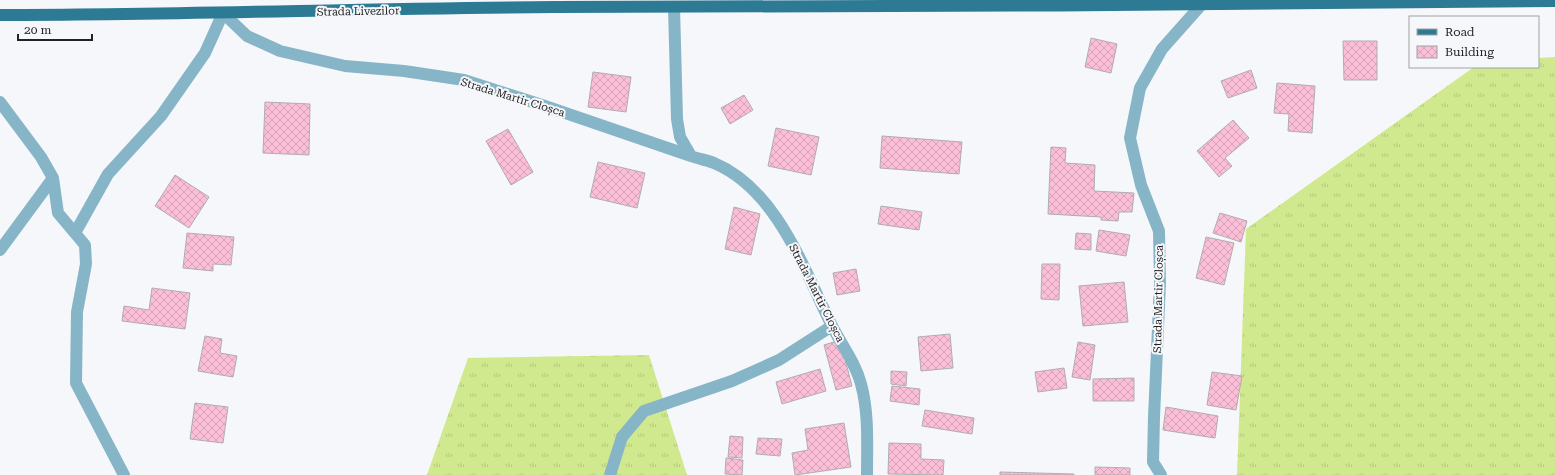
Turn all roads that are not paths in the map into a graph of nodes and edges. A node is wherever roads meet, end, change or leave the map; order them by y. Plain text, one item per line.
1 (1555, 1) edge
2 (1202, 4) junction
3 (674, 7) junction
4 (223, 13) junction
5 (0, 15) edge
6 (0, 102) edge
7 (691, 156) junction
8 (53, 178) junction
9 (75, 233) junction
10 (0, 250) edge
11 (832, 326) junction
12 (124, 475) edge
13 (610, 475) edge
14 (867, 475) edge
15 (1161, 475) edge

1 - 2 main road, Strada Livezilor
2 - 3 main road, Strada Livezilor
2 - 15 street, Strada Martir Cloșca
3 - 4 main road, Strada Livezilor
3 - 7 street
4 - 5 main road, Strada Livezilor
4 - 7 street, Strada Martir Cloșca
4 - 9 street
6 - 8 street
7 - 11 street, Strada Martir Cloșca
8 - 9 street
8 - 10 street
9 - 12 street
11 - 13 street
11 - 14 street, Strada Martir Cloșca

